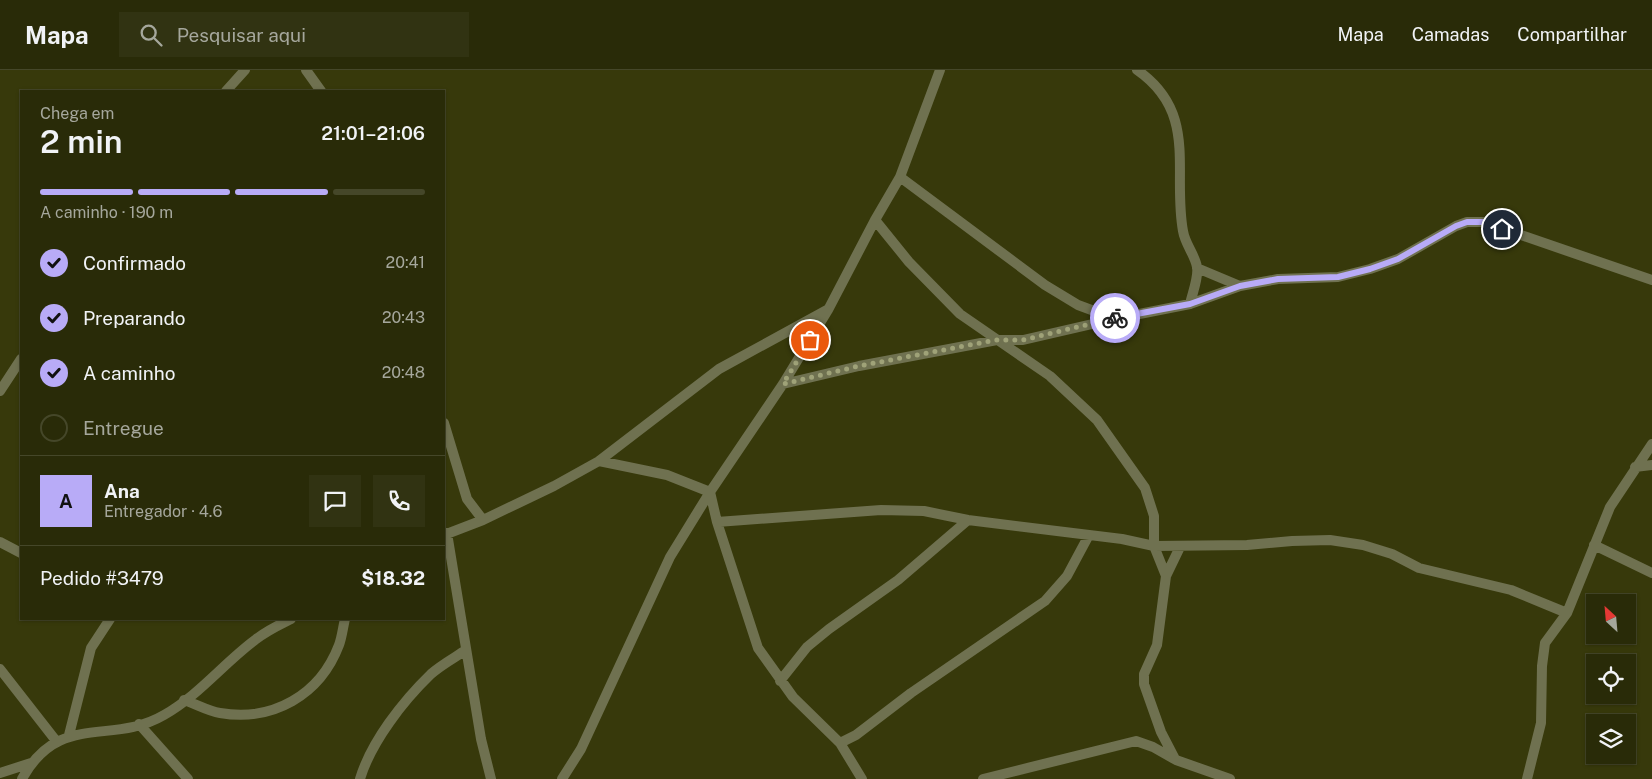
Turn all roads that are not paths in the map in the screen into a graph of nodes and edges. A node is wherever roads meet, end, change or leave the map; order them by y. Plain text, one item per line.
1 (245, 70) edge
2 (306, 70) edge
3 (940, 70) edge
4 (1137, 70) edge
5 (227, 90) edge
6 (320, 90) edge
7 (900, 177) junction
8 (875, 220) junction
9 (1197, 268) junction
10 (1652, 280) edge
11 (1240, 286) junction
12 (1190, 304) junction
13 (828, 310) junction
14 (1114, 319) junction
15 (997, 340) junction
16 (20, 361) edge
17 (783, 384) junction
18 (0, 391) edge
19 (445, 426) edge
20 (1652, 444) edge
21 (599, 461) junction
22 (1652, 465) edge
23 (1635, 467) junction
24 (710, 492) junction
25 (484, 520) junction
26 (968, 520) junction
27 (717, 522) junction
28 (446, 534) edge
29 (1089, 535) junction
30 (0, 542) edge
31 (1594, 545) junction
32 (1154, 546) junction
33 (1180, 547) junction
34 (20, 552) edge
35 (1652, 574) edge
36 (1166, 576) junction
37 (1567, 614) junction
38 (109, 620) edge
39 (289, 620) edge
40 (345, 620) edge
41 (466, 650) junction
42 (0, 669) edge
43 (780, 681) junction
44 (184, 700) junction
45 (138, 724) junction
46 (69, 735) junction
47 (57, 742) junction
48 (840, 744) junction
49 (1176, 760) junction
50 (31, 763) junction
51 (0, 773) edge
52 (22, 779) edge
53 (188, 779) edge
54 (360, 779) edge
55 (491, 779) edge
56 (562, 779) edge
57 (862, 779) edge
58 (983, 779) edge
59 (1230, 779) edge
60 (1527, 779) edge

1 - 5 street
2 - 6 street
3 - 7 street
4 - 9 street
7 - 8 street
7 - 14 street
8 - 13 street
8 - 15 street
9 - 11 street
9 - 12 street
10 - 11 street
11 - 12 street
12 - 14 street
13 - 17 street
13 - 21 street
14 - 15 street
15 - 17 street
15 - 32 street
16 - 18 street
17 - 24 street
19 - 25 street
20 - 23 street
21 - 24 street
21 - 25 street
22 - 23 street
23 - 31 street
24 - 27 street
24 - 56 street
25 - 28 street
26 - 27 street
26 - 29 street
26 - 43 street
27 - 43 street
28 - 41 street
29 - 32 street
29 - 48 street
30 - 34 street
31 - 35 street
31 - 37 street
32 - 33 street
32 - 36 street
33 - 36 street
33 - 37 street
36 - 49 street
37 - 60 street
38 - 46 street
39 - 44 street
40 - 44 street
41 - 54 street
41 - 55 street
42 - 47 street
43 - 48 street
44 - 45 street
45 - 46 street
45 - 53 street
46 - 47 street
47 - 50 street
48 - 57 street
49 - 58 street
49 - 59 street
50 - 51 street
50 - 52 street

